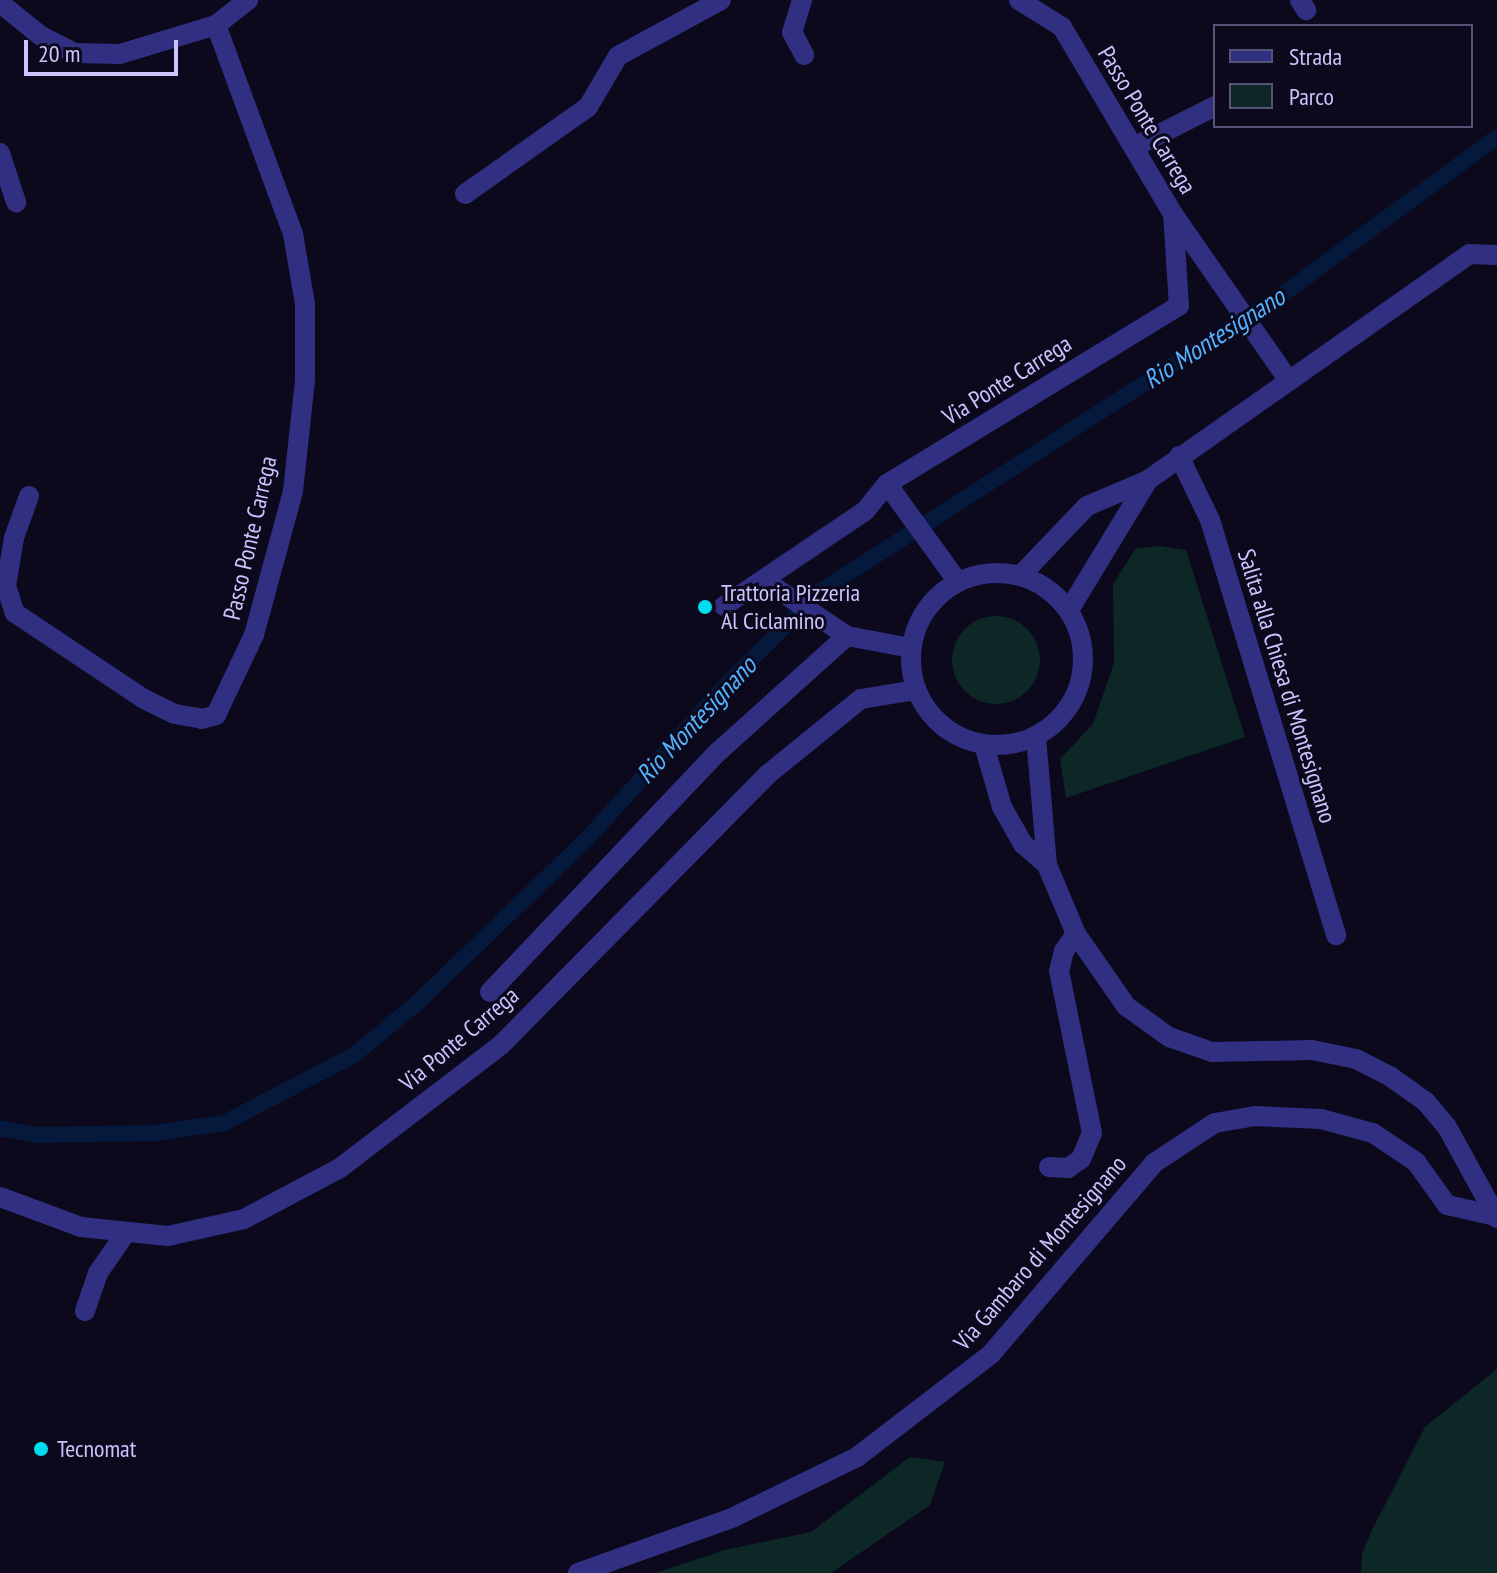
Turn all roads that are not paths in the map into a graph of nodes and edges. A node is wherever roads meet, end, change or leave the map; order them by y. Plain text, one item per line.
1 (248, 0) edge
2 (721, 0) edge
3 (802, 0) edge
4 (1019, 0) edge
5 (0, 3) edge
6 (216, 25) junction
7 (804, 55) dead end
8 (1213, 107) edge
9 (1134, 147) junction
10 (0, 153) edge
11 (465, 194) dead end
12 (16, 202) dead end
13 (1173, 214) junction
14 (1497, 255) edge
15 (1289, 381) junction
16 (1179, 456) junction
17 (1148, 480) junction
18 (887, 484) junction
19 (29, 496) dead end
20 (1021, 575) junction
21 (764, 580) junction
22 (958, 582) junction
23 (724, 606) dead end
24 (1069, 610) junction
25 (838, 631) junction
26 (911, 648) junction
27 (916, 690) junction
28 (1036, 737) junction
29 (984, 745) junction
30 (1047, 865) junction
31 (1076, 934) junction
32 (1336, 935) dead end
33 (490, 992) dead end
34 (1049, 1167) dead end
35 (0, 1197) edge
36 (1496, 1217) edge
37 (125, 1234) junction
38 (85, 1311) dead end
39 (578, 1573) edge

1 - 6 street
2 - 11 street
3 - 7 street
4 - 9 street, Passo Ponte Carrega
5 - 6 street
6 - 19 street, Passo Ponte Carrega
8 - 9 street
9 - 13 street, Passo Ponte Carrega
10 - 12 street
13 - 15 street, Passo Ponte Carrega
13 - 18 street, Via Ponte Carrega
14 - 15 street
15 - 16 street
16 - 17 street
16 - 32 street, Salita alla Chiesa di Montesignano
17 - 20 street
17 - 24 street
18 - 21 street
18 - 22 street
20 - 22 street
20 - 24 street
21 - 23 street
21 - 25 street
22 - 26 street
24 - 28 street
25 - 26 street
25 - 33 street
26 - 27 street
27 - 29 street
27 - 37 street, Via Ponte Carrega
28 - 29 street
28 - 30 street
29 - 30 street
30 - 31 street
31 - 34 street
31 - 36 street
35 - 37 street, Via Ponte Carrega
36 - 39 street, Via Gambaro di Montesignano
37 - 38 street

